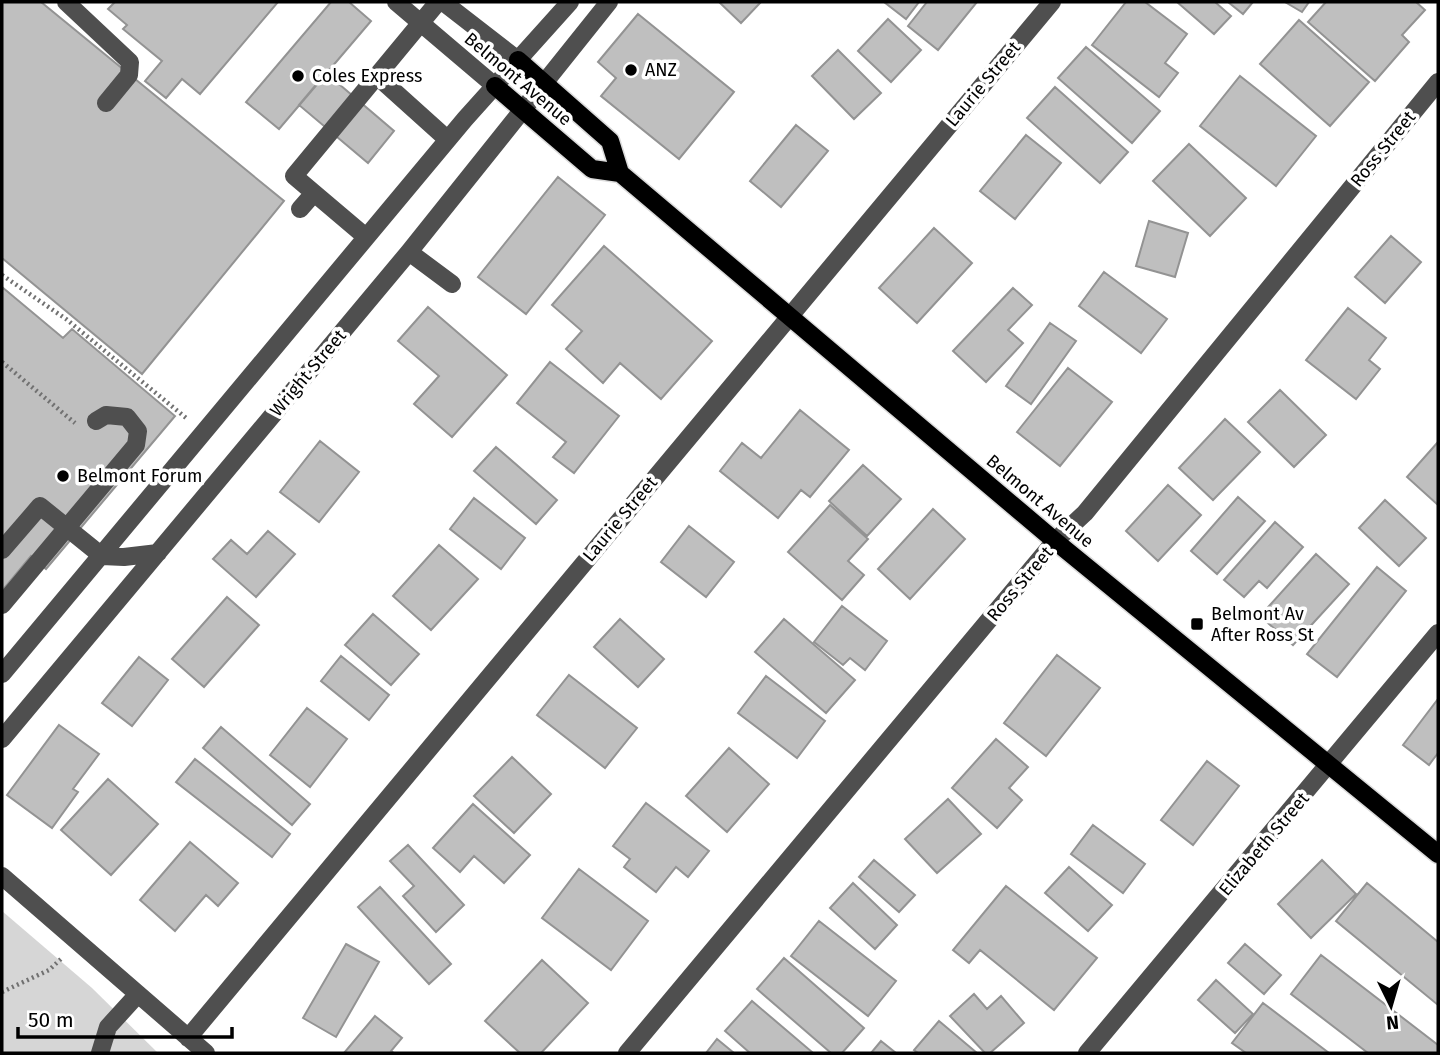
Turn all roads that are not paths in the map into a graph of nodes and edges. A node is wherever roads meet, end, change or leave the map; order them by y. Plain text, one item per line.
1 (66, 2) edge
2 (396, 2) edge
3 (441, 2) edge
4 (570, 2) edge
5 (609, 2) edge
6 (1052, 2) edge
7 (421, 23) junction
8 (517, 60) junction
9 (377, 76) junction
10 (545, 82) junction
11 (1438, 82) edge
12 (495, 86) junction
13 (106, 103) dead end
14 (523, 109) junction
15 (447, 139) junction
16 (620, 173) junction
17 (314, 193) junction
18 (300, 209) dead end
19 (366, 237) junction
20 (409, 252) junction
21 (452, 284) dead end
22 (789, 317) junction
23 (96, 421) dead end
24 (1055, 541) junction
25 (2, 550) edge
26 (158, 553) junction
27 (102, 555) junction
28 (2, 605) edge
29 (1438, 633) edge
30 (2, 674) edge
31 (2, 739) edge
32 (1329, 766) junction
33 (1438, 854) edge
34 (2, 876) edge
35 (138, 994) junction
36 (188, 1038) junction
37 (100, 1053) edge
38 (206, 1053) edge
39 (627, 1053) edge
40 (1087, 1053) edge

1 - 13 street
2 - 7 street, Belmont Avenue
3 - 7 street
3 - 8 street, Belmont Avenue
4 - 8 street
5 - 10 street, Wright Street
6 - 22 street, Laurie Street
7 - 9 street
7 - 12 street, Belmont Avenue
8 - 10 main road, Belmont Avenue
8 - 12 street
9 - 15 street
9 - 17 street
10 - 14 street, Wright Street
10 - 16 main road, Belmont Avenue
11 - 24 street, Ross Street
12 - 14 main road, Belmont Avenue
12 - 15 street
14 - 16 main road, Belmont Avenue
14 - 20 street, Wright Street
15 - 19 street
16 - 22 main road, Belmont Avenue
17 - 18 street
17 - 19 street
19 - 27 street
20 - 21 street
20 - 26 street, Wright Street
22 - 24 main road, Belmont Avenue
22 - 36 street, Laurie Street
23 - 28 street
24 - 32 main road, Belmont Avenue
24 - 39 street, Ross Street
25 - 27 street
26 - 27 street
26 - 31 street, Wright Street
27 - 30 street
29 - 32 street, Elizabeth Street
32 - 33 main road, Belmont Avenue
32 - 40 street, Elizabeth Street
34 - 35 street
35 - 36 street
35 - 37 street
36 - 38 street

